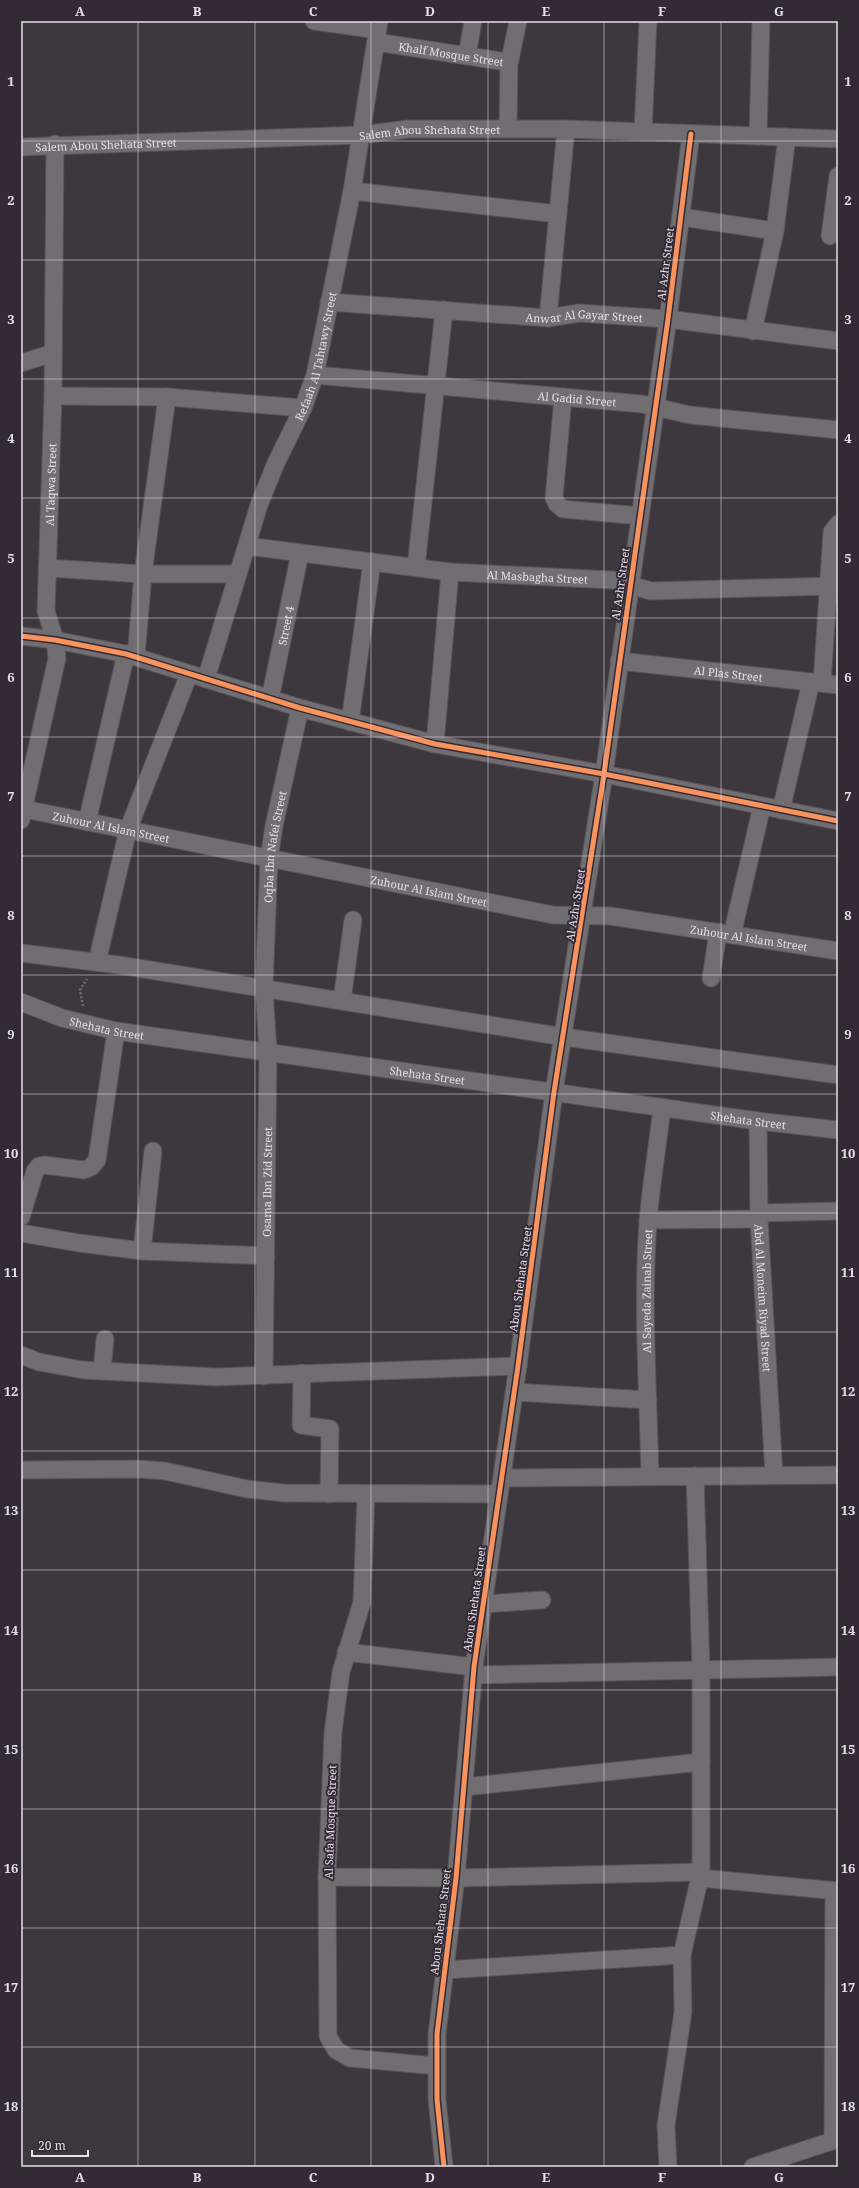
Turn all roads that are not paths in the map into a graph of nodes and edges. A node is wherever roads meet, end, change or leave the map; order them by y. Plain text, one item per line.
1 (314, 21) edge
2 (473, 21) edge
3 (518, 21) edge
4 (648, 21) edge
5 (761, 21) edge
6 (378, 31) edge
7 (467, 56) junction
8 (509, 61) junction
9 (508, 128) junction
10 (566, 129) junction
11 (643, 132) junction
12 (691, 134) junction
13 (361, 135) junction
14 (758, 136) junction
15 (787, 137) junction
16 (838, 139) edge
17 (55, 144) junction
18 (21, 147) edge
19 (838, 176) edge
20 (352, 191) junction
21 (558, 214) junction
22 (681, 217) junction
23 (775, 231) junction
24 (830, 236) dead end
25 (329, 302) junction
26 (444, 310) junction
27 (548, 318) junction
28 (668, 319) junction
29 (753, 331) junction
30 (838, 341) edge
31 (53, 353) junction
32 (21, 363) edge
33 (315, 375) junction
34 (437, 386) junction
35 (53, 396) junction
36 (167, 397) junction
37 (564, 397) junction
38 (656, 407) junction
39 (303, 408) junction
40 (838, 430) edge
41 (640, 516) junction
42 (838, 524) edge
43 (247, 546) junction
44 (300, 553) junction
45 (372, 562) junction
46 (47, 568) junction
47 (416, 568) junction
48 (450, 572) junction
49 (143, 574) junction
50 (238, 574) junction
51 (630, 584) junction
52 (829, 586) junction
53 (21, 636) edge
54 (55, 640) junction
55 (131, 656) junction
56 (619, 661) junction
57 (189, 674) junction
58 (206, 679) junction
59 (823, 683) edge
60 (270, 699) junction
61 (300, 708) junction
62 (350, 722) junction
63 (435, 744) junction
64 (604, 774) junction
65 (762, 806) junction
66 (781, 810) junction
67 (22, 815) edge
68 (838, 821) edge
69 (87, 822) junction
70 (128, 830) junction
71 (269, 859) junction
72 (583, 915) junction
73 (353, 920) dead end
74 (725, 933) junction
75 (838, 951) edge
76 (21, 953) edge
77 (95, 969) junction
78 (710, 978) dead end
79 (264, 988) junction
80 (342, 1001) junction
81 (21, 1002) edge
82 (116, 1031) junction
83 (564, 1037) junction
84 (268, 1051) junction
85 (838, 1075) edge
86 (554, 1092) junction
87 (662, 1107) junction
88 (758, 1121) junction
89 (838, 1130) edge
90 (153, 1151) dead end
91 (838, 1211) edge
92 (758, 1216) junction
93 (21, 1218) edge
94 (648, 1220) junction
95 (21, 1233) edge
96 (142, 1251) junction
97 (266, 1256) junction
98 (105, 1339) dead end
99 (21, 1355) edge
100 (518, 1366) junction
101 (102, 1371) junction
102 (302, 1373) junction
103 (264, 1376) junction
104 (514, 1392) junction
105 (648, 1400) junction
106 (21, 1470) edge
107 (774, 1475) junction
108 (838, 1475) edge
109 (650, 1476) junction
110 (695, 1476) junction
111 (501, 1486) junction
112 (329, 1494) junction
113 (366, 1494) junction
114 (542, 1600) dead end
115 (484, 1604) junction
116 (346, 1652) junction
117 (838, 1666) edge
118 (701, 1670) junction
119 (474, 1671) junction
120 (701, 1762) junction
121 (464, 1787) junction
122 (701, 1875) junction
123 (327, 1877) junction
124 (456, 1878) junction
125 (836, 1891) edge
126 (682, 1955) junction
127 (445, 1970) junction
128 (436, 2066) junction
129 (835, 2140) edge
130 (444, 2167) edge
131 (668, 2167) edge
132 (753, 2167) edge

1 - 6 street, Khalf Mosque Street
2 - 7 street
3 - 8 street, Khalf Mosque Street
4 - 11 street
5 - 14 street
6 - 7 street, Khalf Mosque Street
6 - 13 street, Refaah Al Tahtawy Street
7 - 8 street, Khalf Mosque Street
8 - 9 street
9 - 10 street, Salem Abou Shehata Street
9 - 13 street, Salem Abou Shehata Street
10 - 11 street, Salem Abou Shehata Street
10 - 21 street
11 - 12 street, Salem Abou Shehata Street
12 - 14 street, Salem Abou Shehata Street
12 - 22 street, Al Azhr Street
13 - 17 street, Salem Abou Shehata Street
13 - 20 street, Refaah Al Tahtawy Street
14 - 15 street, Salem Abou Shehata Street
15 - 16 street, Salem Abou Shehata Street
15 - 23 street
17 - 18 street, Salem Abou Shehata Street
17 - 31 street, Al Taqwa Street
19 - 24 street
20 - 21 street
20 - 25 street, Refaah Al Tahtawy Street
21 - 27 street
22 - 23 street
22 - 28 street, Al Azhr Street
23 - 29 street
25 - 26 street, Anwar Al Gayar Street
25 - 33 street, Refaah Al Tahtawy Street
26 - 27 street, Anwar Al Gayar Street
26 - 34 street
27 - 28 street, Anwar Al Gayar Street
28 - 29 street, Anwar Al Gayar Street
28 - 38 street, Al Azhr Street
29 - 30 street, Anwar Al Gayar Street
31 - 32 street
31 - 35 street, Al Taqwa Street
33 - 34 street, Al Gadid Street
33 - 39 street, Refaah Al Tahtawy Street
34 - 37 street, Al Gadid Street
34 - 47 street
35 - 36 street
35 - 46 street, Al Taqwa Street
36 - 39 street
36 - 49 street
37 - 38 street, Al Gadid Street
37 - 41 street
38 - 40 street, Al Gadid Street
38 - 41 street, Al Azhr Street
39 - 43 street, Refaah Al Tahtawy Street
41 - 51 street, Al Azhr Street
42 - 52 street
43 - 44 street, Al Masbagha Street
43 - 50 street, Refaah Al Tahtawy Street
44 - 45 street, Al Masbagha Street
44 - 60 street, Street 4
45 - 47 street, Al Masbagha Street
45 - 62 street
46 - 49 street
46 - 54 street, Al Taqwa Street
47 - 48 street, Al Masbagha Street
48 - 51 street, Al Masbagha Street
48 - 63 street
49 - 50 street
49 - 55 street
50 - 58 street, Refaah Al Tahtawy Street
51 - 52 street, Al Masbagha Street
51 - 56 street, Al Azhr Street
52 - 59 street
53 - 54 street
54 - 55 street
54 - 67 street, Al Taqwa Street
55 - 57 street
55 - 69 street
56 - 59 street, Al Plas Street
56 - 64 street, Al Azhr Street
57 - 58 street
57 - 70 street
58 - 60 street
59 - 66 street
60 - 61 street
61 - 62 street
61 - 71 street, Oqba Ibn Nafei Street
62 - 63 street
63 - 64 street
64 - 65 street
64 - 72 street, Al Azhr Street
65 - 66 street
65 - 74 street
66 - 68 street
67 - 69 street, Zuhour Al Islam Street
69 - 70 street, Zuhour Al Islam Street
70 - 71 street, Zuhour Al Islam Street
70 - 77 street
71 - 72 street, Zuhour Al Islam Street
71 - 79 street, Oqba Ibn Nafei Street
72 - 74 street, Zuhour Al Islam Street
72 - 83 street, Al Azhr Street
73 - 80 street
74 - 75 street, Zuhour Al Islam Street
74 - 78 street
76 - 77 street
77 - 79 street
79 - 80 street
79 - 84 street, Osama Ibn Zid Street
80 - 83 street
81 - 82 street, Shehata Street
82 - 84 street, Shehata Street
82 - 93 street
83 - 85 street
83 - 86 street, Abou Shehata Street
84 - 86 street, Shehata Street
84 - 97 street, Osama Ibn Zid Street
86 - 87 street, Shehata Street
86 - 100 street, Abou Shehata Street
87 - 88 street, Shehata Street
87 - 94 street, Al Sayeda Zainab Street
88 - 89 street, Shehata Street
88 - 92 street, Abd Al Moneim Riyad Street
90 - 96 street
91 - 92 street
92 - 94 street
92 - 107 street, Abd Al Moneim Riyad Street
94 - 105 street, Al Sayeda Zainab Street
95 - 96 street
96 - 97 street
97 - 103 street, Osama Ibn Zid Street
98 - 101 street
99 - 101 street
100 - 102 street
100 - 104 street, Abou Shehata Street
101 - 103 street
102 - 103 street
102 - 112 street
104 - 105 street
104 - 111 street, Abou Shehata Street
105 - 109 street, Al Sayeda Zainab Street
106 - 112 street
107 - 108 street
107 - 110 street
109 - 110 street
109 - 111 street
110 - 118 street
111 - 113 street
111 - 115 street, Abou Shehata Street
112 - 113 street
113 - 116 street, Al Safa Mosque Street
114 - 115 street
115 - 119 street, Abou Shehata Street
116 - 119 street
116 - 123 street, Al Safa Mosque Street
117 - 118 street
118 - 119 street
118 - 120 street
119 - 121 street, Abou Shehata Street
120 - 121 street
120 - 122 street
121 - 124 street, Abou Shehata Street
122 - 124 street
122 - 125 street
122 - 126 street
123 - 124 street
123 - 128 street, Al Safa Mosque Street
124 - 127 street, Abou Shehata Street
125 - 129 street
126 - 127 street
126 - 131 street
127 - 128 street, Abou Shehata Street
128 - 130 street, Abou Shehata Street
129 - 132 street

